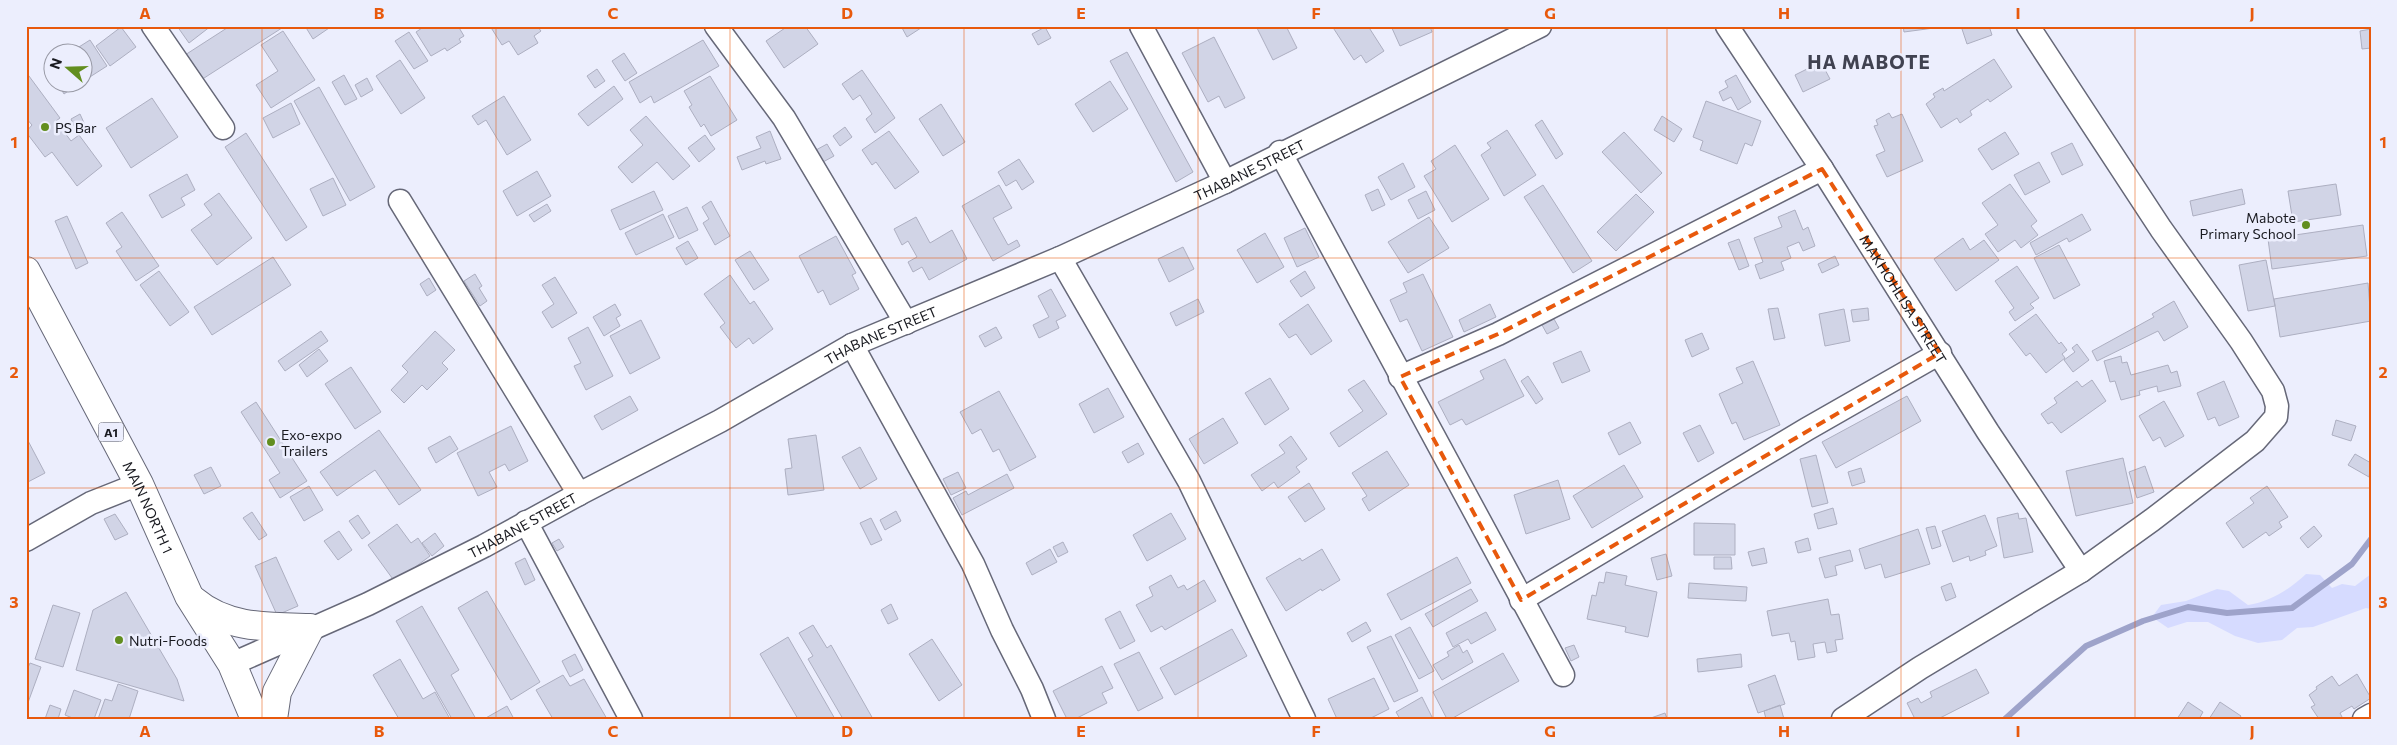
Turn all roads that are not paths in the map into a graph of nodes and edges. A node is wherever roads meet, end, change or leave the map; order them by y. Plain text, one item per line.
1 (153, 26) edge
2 (716, 26) edge
3 (1141, 26) edge
4 (1540, 26) edge
5 (1727, 26) edge
6 (2028, 26) edge
7 (223, 128) dead end
8 (1280, 152) junction
9 (1822, 169) junction
10 (1225, 182) junction
11 (400, 201) dead end
12 (1060, 258) junction
13 (26, 271) edge
14 (906, 323) junction
15 (852, 345) junction
16 (1940, 353) junction
17 (1400, 377) junction
18 (139, 484) junction
19 (579, 494) junction
20 (526, 522) junction
21 (26, 540) edge
22 (2081, 571) junction
23 (190, 596) junction
24 (1521, 600) junction
25 (310, 628) junction
26 (232, 664) junction
27 (1563, 675) dead end
28 (2371, 715) edge
29 (255, 719) edge
30 (273, 719) edge
31 (631, 719) edge
32 (1044, 719) edge
33 (1304, 719) edge
34 (1843, 719) edge
35 (2364, 719) edge

1 - 7 street
2 - 14 street
3 - 10 street
4 - 8 street, THABANE STREET
5 - 9 street, MAKHOHLISA STREET
6 - 22 street
8 - 10 street, THABANE STREET
8 - 17 street
9 - 16 street, MAKHOHLISA STREET
9 - 17 street
10 - 12 street, THABANE STREET
11 - 19 street
12 - 14 street, THABANE STREET
12 - 33 street
13 - 18 main road, MAIN NORTH 1 / A1
14 - 15 street, THABANE STREET
15 - 19 street, THABANE STREET
15 - 32 street
16 - 22 street, MAKHOHLISA STREET
16 - 24 street
17 - 24 street
18 - 21 street
18 - 23 main road, MAIN NORTH 1 / A1
19 - 20 street, THABANE STREET
20 - 25 street, THABANE STREET
20 - 31 street
22 - 34 street
23 - 25 main road
23 - 26 main road, MAIN NORTH 1 / A1
24 - 27 street
25 - 26 street, THABANE STREET
25 - 30 main road
26 - 29 main road, MAIN NORTH 1 / A1
28 - 35 street

